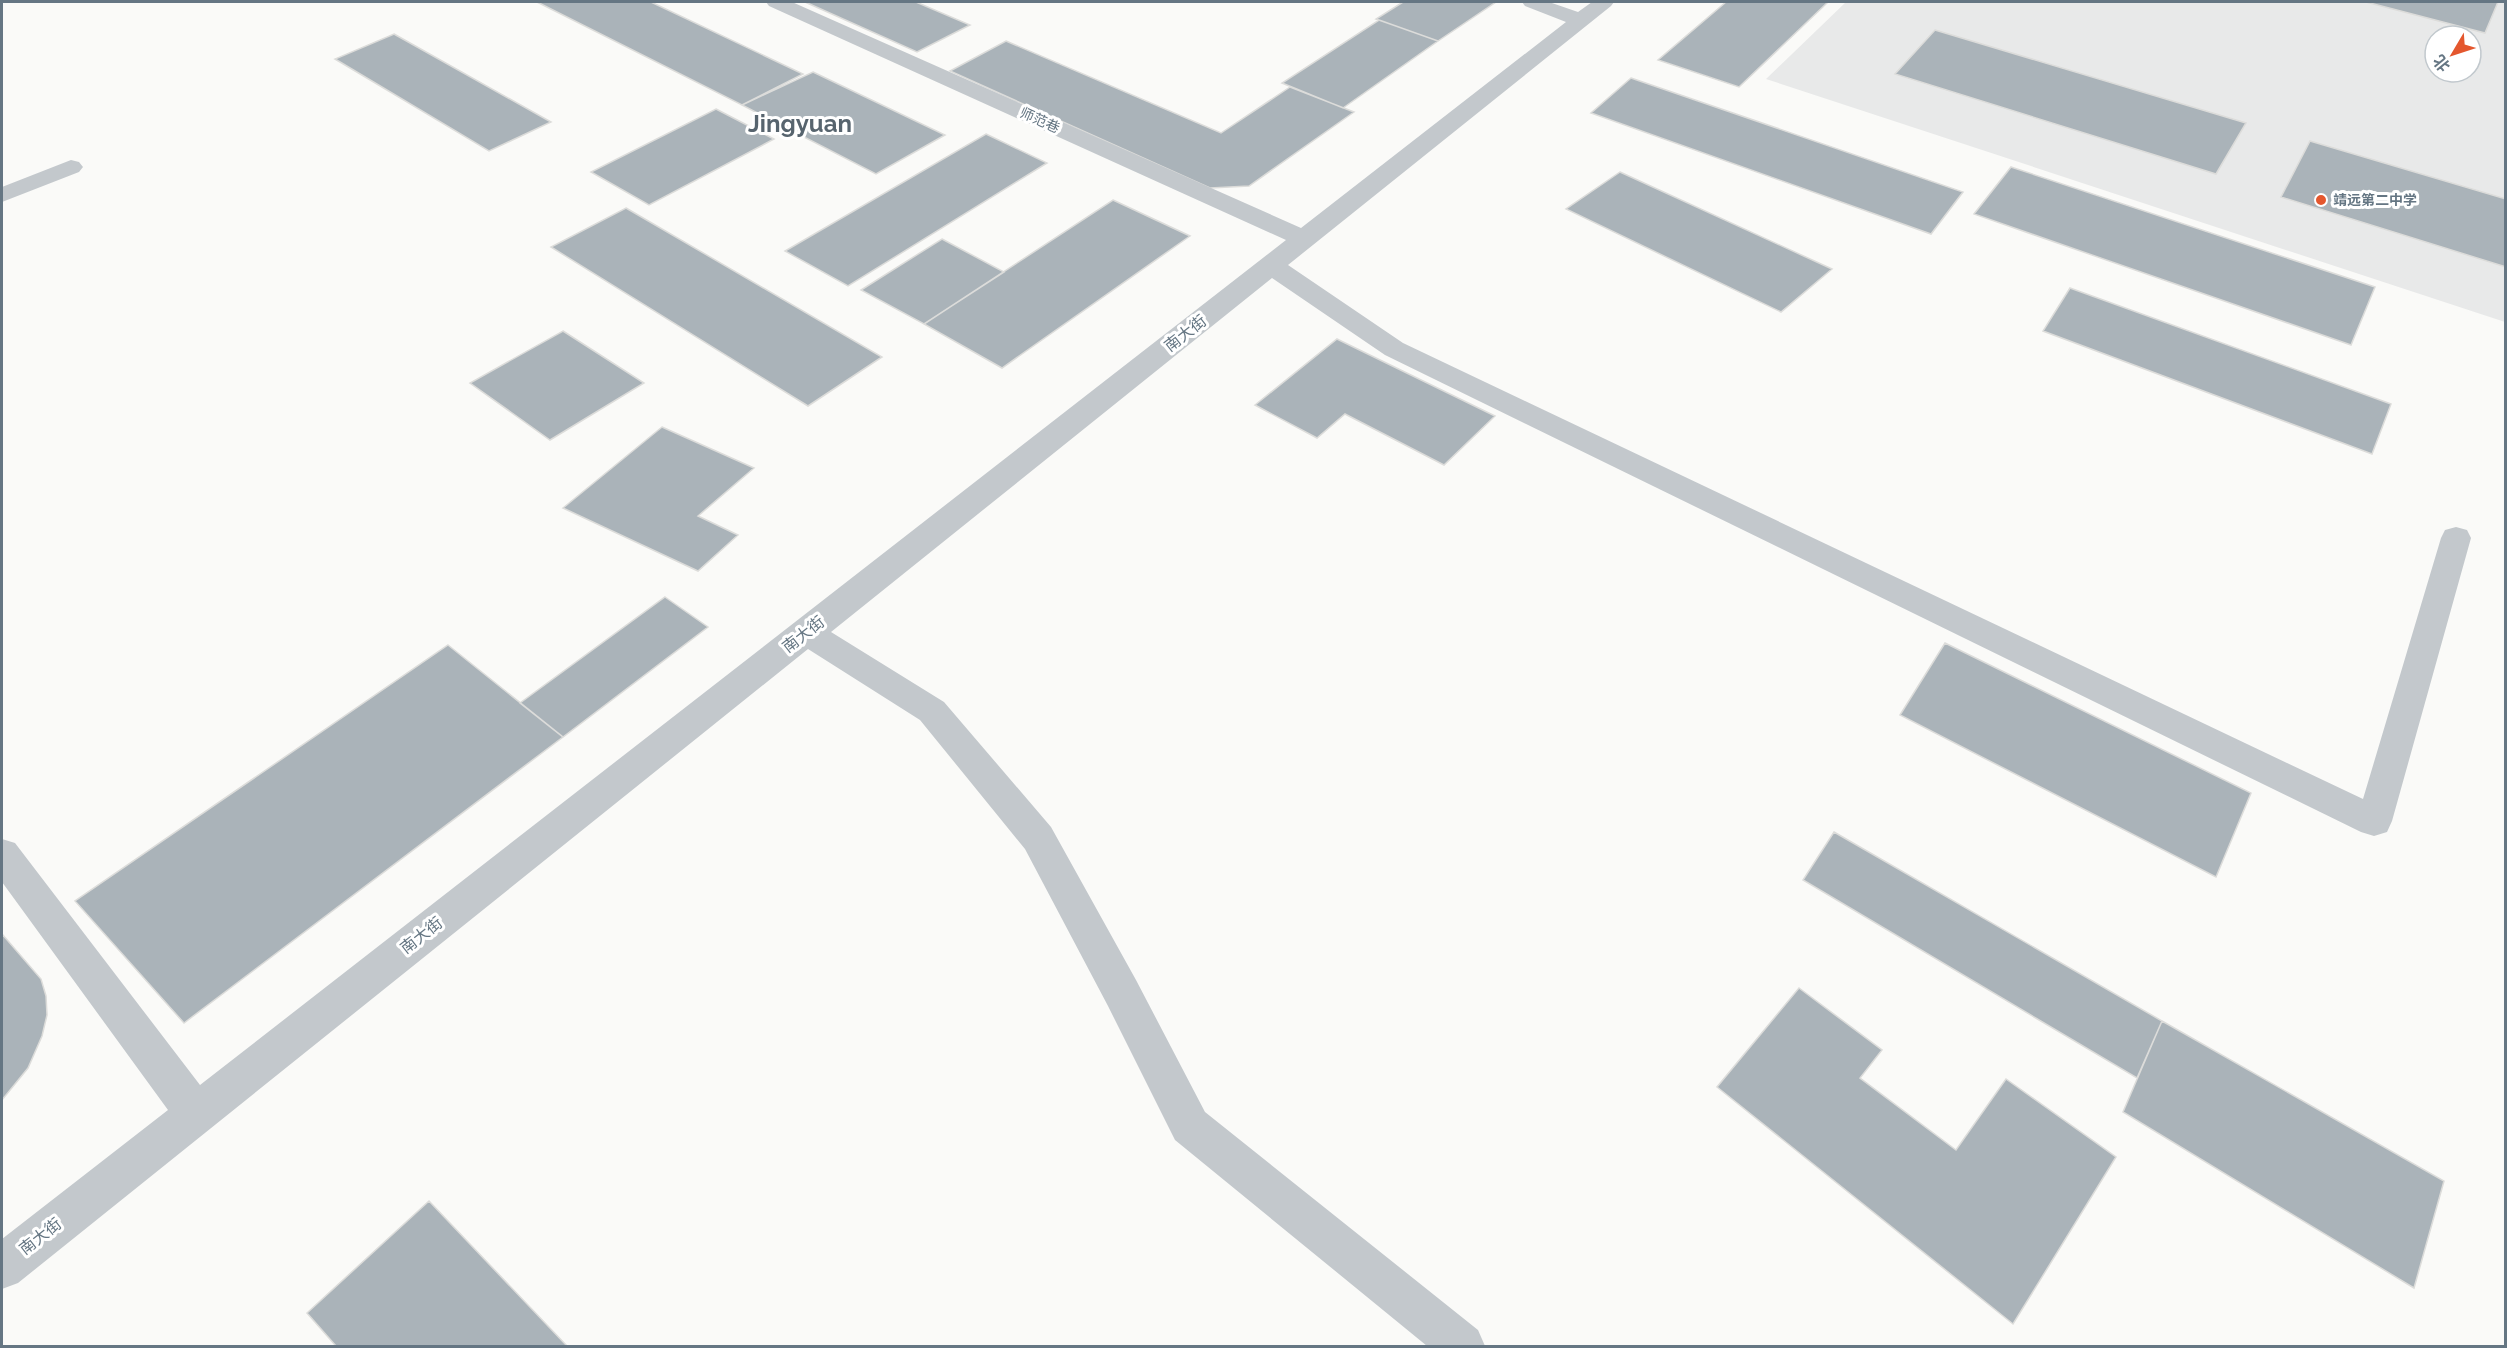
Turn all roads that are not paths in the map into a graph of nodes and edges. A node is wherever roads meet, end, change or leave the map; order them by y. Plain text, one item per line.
1 (776, 2) edge
2 (1532, 2) edge
3 (1592, 11) edge
4 (71, 166) dead end
5 (2, 195) edge
6 (1304, 239) junction
7 (1271, 265) junction
8 (2456, 538) dead end
9 (806, 632) junction
10 (2, 854) edge
11 (196, 1113) junction
12 (2, 1267) edge
13 (1462, 1347) edge

1 - 6 street, 师范巷
2 - 3 street
3 - 6 street, 南大街
4 - 5 street
6 - 7 street, 南大街
7 - 8 street
7 - 9 street, 南大街
9 - 11 street, 南大街
9 - 13 street
10 - 11 street
11 - 12 street, 南大街

